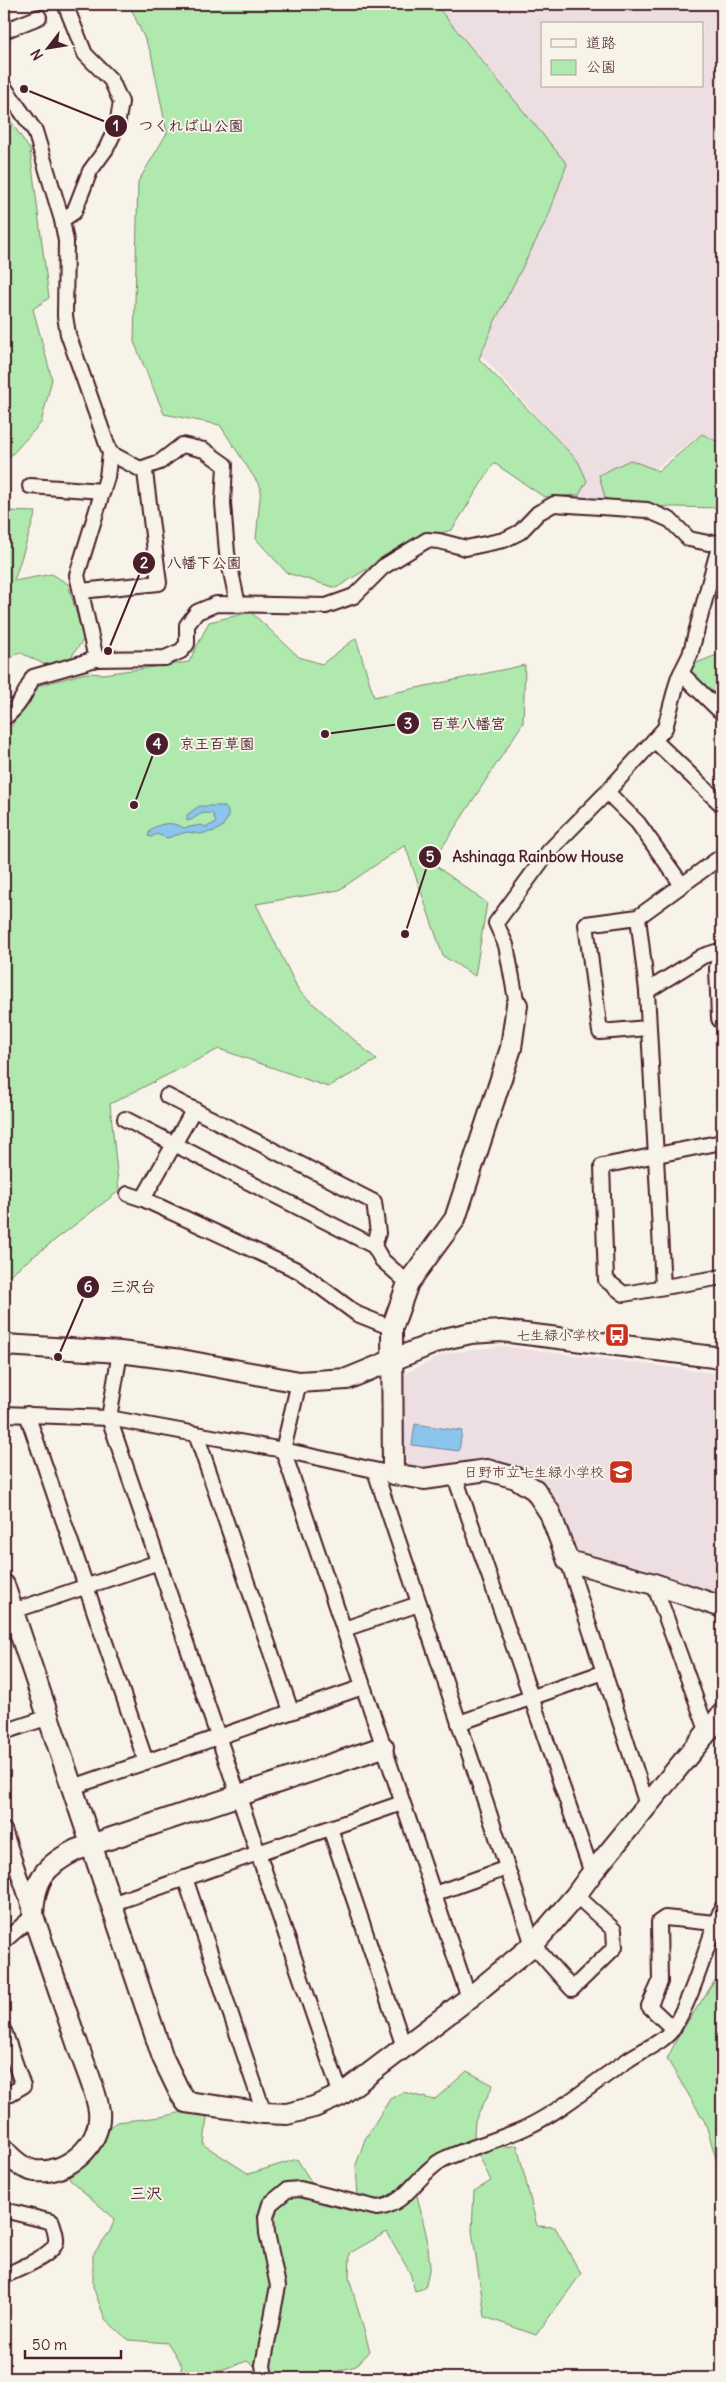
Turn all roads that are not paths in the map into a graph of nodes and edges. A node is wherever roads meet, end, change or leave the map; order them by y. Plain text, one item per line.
1 (65, 4) edge
2 (39, 17) dead end
3 (4, 30) edge
4 (4, 87) edge
5 (62, 220) junction
6 (110, 453) junction
7 (140, 469) junction
8 (30, 486) dead end
9 (103, 491) junction
10 (721, 543) edge
11 (81, 591) junction
12 (238, 605) junction
13 (96, 659) junction
14 (681, 673) junction
15 (722, 713) edge
16 (4, 718) edge
17 (654, 740) junction
18 (607, 792) junction
19 (722, 806) edge
20 (722, 856) edge
21 (682, 885) junction
22 (638, 917) junction
23 (722, 950) edge
24 (722, 958) edge
25 (647, 991) junction
26 (517, 1005) joint
27 (722, 1018) edge
28 (648, 1028) junction
29 (167, 1096) dead end
30 (194, 1109) junction
31 (125, 1119) dead end
32 (722, 1142) edge
33 (174, 1143) junction
34 (656, 1155) junction
35 (128, 1194) dead end
36 (143, 1199) junction
37 (374, 1246) junction
38 (722, 1278) edge
39 (408, 1283) junction
40 (663, 1287) junction
41 (392, 1328) junction
42 (4, 1345) edge
43 (120, 1352) junction
44 (722, 1358) edge
45 (394, 1361) junction
46 (299, 1382) junction
47 (4, 1414) edge
48 (26, 1414) junction
49 (109, 1418) junction
50 (196, 1434) junction
51 (283, 1450) junction
52 (384, 1473) junction
53 (454, 1474) junction
54 (568, 1561) junction
55 (159, 1562) junction
56 (4, 1584) edge
57 (654, 1584) junction
58 (86, 1586) junction
59 (419, 1604) junction
60 (722, 1607) edge
61 (13, 1611) junction
62 (344, 1629) junction
63 (604, 1672) junction
64 (362, 1686) junction
65 (531, 1697) junction
66 (290, 1712) junction
67 (722, 1714) edge
68 (49, 1717) junction
69 (459, 1723) junction
70 (4, 1732) edge
71 (708, 1733) junction
72 (218, 1737) junction
73 (383, 1747) junction
74 (146, 1762) junction
75 (73, 1787) junction
76 (238, 1797) junction
77 (402, 1803) junction
78 (648, 1805) junction
79 (330, 1828) junction
80 (4, 1830) edge
81 (92, 1845) junction
82 (257, 1853) junction
83 (507, 1868) junction
84 (592, 1873) junction
85 (185, 1878) junction
86 (434, 1894) junction
87 (576, 1895) junction
88 (111, 1904) junction
89 (722, 1908) edge
90 (33, 1916) junction
91 (715, 1923) junction
92 (4, 1940) edge
93 (533, 1945) junction
94 (469, 1998) junction
95 (673, 2029) junction
96 (4, 2031) edge
97 (404, 2047) junction
98 (341, 2096) junction
99 (4, 2097) edge
100 (264, 2113) junction
101 (4, 2150) edge
102 (4, 2210) edge
103 (4, 2276) edge
104 (265, 2378) edge

1 - 5 street
2 - 3 street
4 - 5 street
5 - 6 street
6 - 7 street
6 - 9 street
7 - 11 street
7 - 12 street
8 - 9 street
9 - 11 street
10 - 12 street
10 - 14 street
11 - 13 street
12 - 13 street
13 - 16 street
14 - 15 street
14 - 17 street
17 - 18 street
17 - 19 street
18 - 21 street
18 - 26 street
20 - 21 street
21 - 22 street
22 - 25 street
22 - 28 street
23 - 25 street
24 - 27 street
25 - 28 street
26 - 39 street
28 - 34 street
29 - 30 street
30 - 33 street
30 - 37 street
31 - 33 street
32 - 34 street
33 - 36 street
33 - 37 street
34 - 40 street
34 - 40 street
35 - 36 street
36 - 41 street
37 - 39 street
38 - 40 street
39 - 41 street
41 - 45 street
42 - 43 street
43 - 46 street
43 - 49 street
44 - 45 street
45 - 46 street
45 - 52 street
46 - 51 street
47 - 48 street
48 - 49 street
48 - 58 street
49 - 50 street
49 - 55 street
50 - 51 street
50 - 66 street
51 - 52 street
51 - 62 street
52 - 53 street
52 - 59 street
53 - 54 street
53 - 65 street
54 - 57 street
54 - 63 street
55 - 58 street
55 - 72 street
56 - 61 street
57 - 60 street
57 - 71 street
58 - 61 street
58 - 74 street
59 - 62 street
59 - 69 street
61 - 68 street
62 - 64 street
63 - 65 street
63 - 78 street
64 - 66 street
64 - 73 street
65 - 69 street
65 - 84 street
66 - 72 street
67 - 71 street
68 - 70 street
68 - 75 street
69 - 83 street
71 - 78 street
72 - 74 street
72 - 76 street
73 - 76 street
73 - 77 street
74 - 75 street
75 - 81 street
76 - 81 street
76 - 82 street
77 - 79 street
77 - 86 street
78 - 84 street
79 - 82 street
79 - 97 street
80 - 90 street
81 - 88 street
81 - 90 street
82 - 85 street
82 - 98 street
83 - 86 street
83 - 93 street
84 - 87 street
85 - 88 street
85 - 100 street
86 - 94 street
87 - 93 street
87 - 93 street
88 - 100 street
89 - 91 street
90 - 92 street
90 - 101 street
91 - 95 street
91 - 95 street
93 - 94 street
94 - 97 street
95 - 104 street
96 - 99 street
97 - 98 street
98 - 100 street
102 - 103 street

